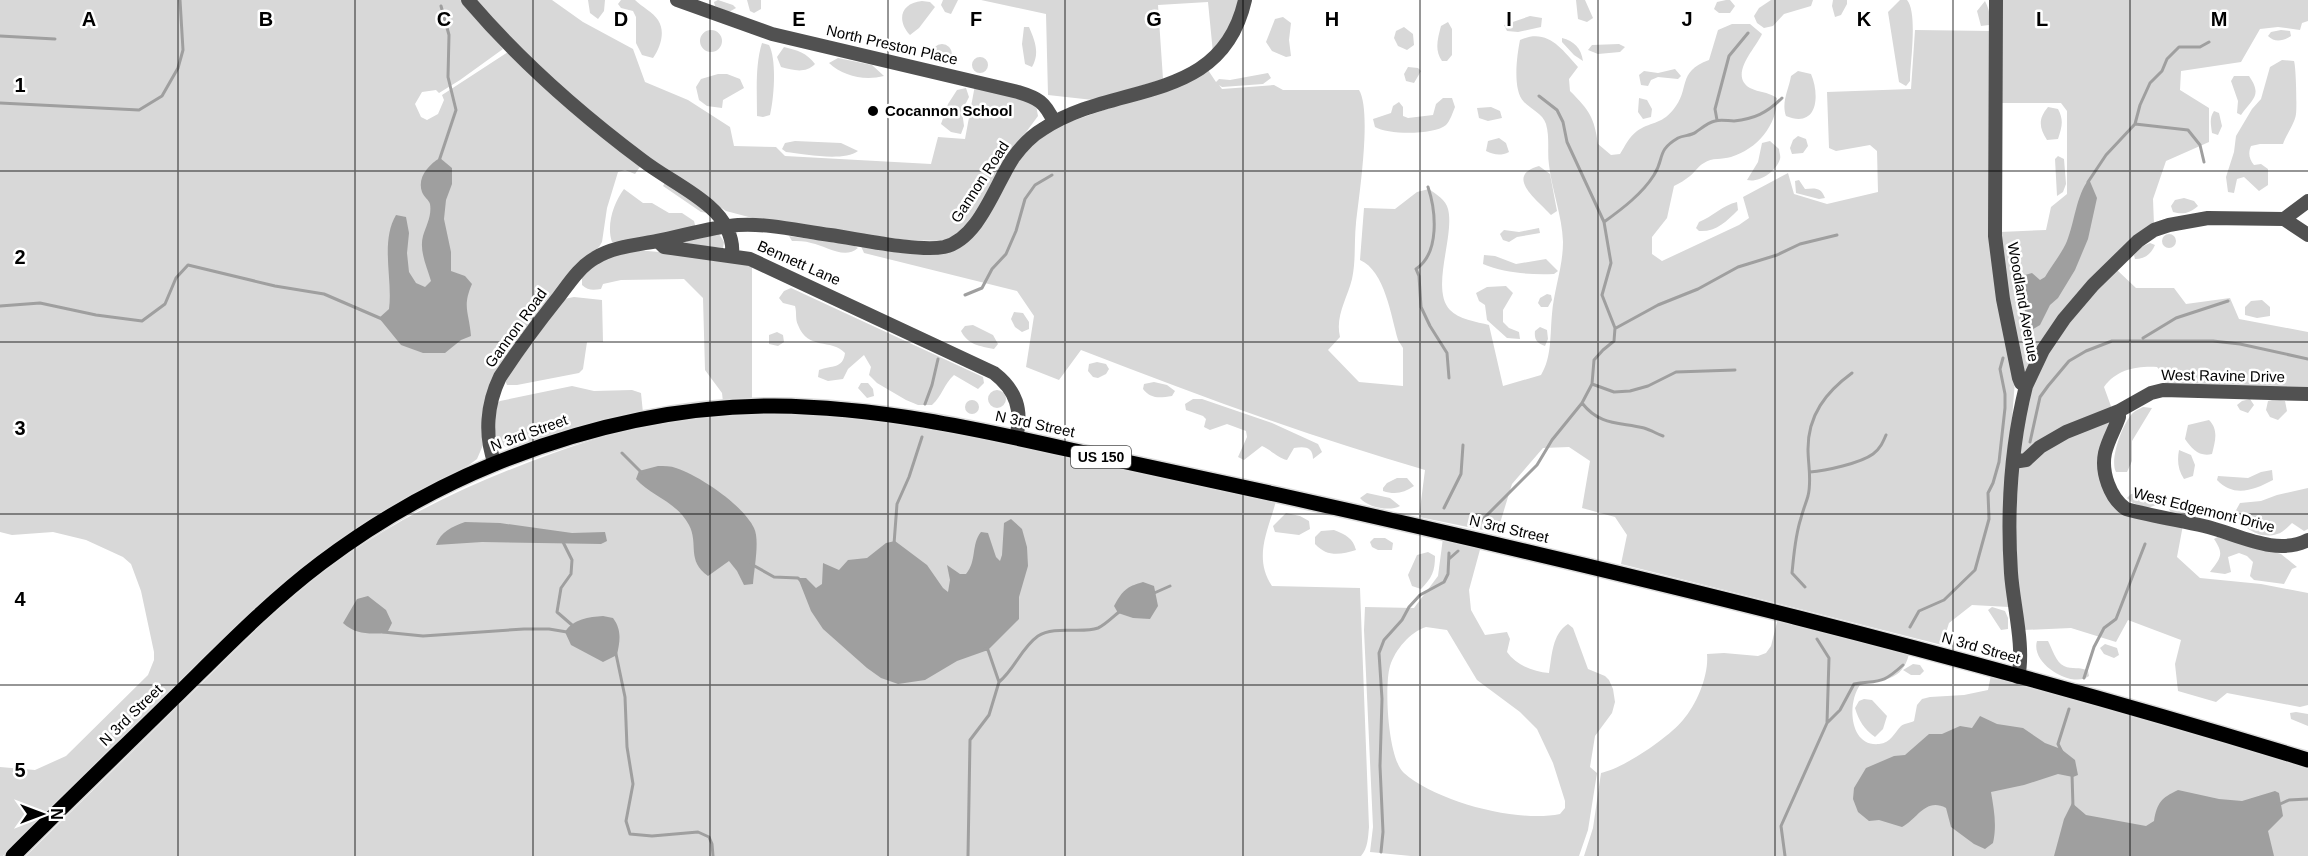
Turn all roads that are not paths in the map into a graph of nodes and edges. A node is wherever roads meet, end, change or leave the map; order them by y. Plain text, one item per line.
1 (468, 0) edge
2 (677, 0) edge
3 (1245, 0) edge
4 (1996, 0) edge
5 (1054, 122) junction
6 (2308, 201) edge
7 (2284, 219) junction
8 (726, 227) junction
9 (2308, 235) edge
10 (658, 241) junction
11 (732, 255) junction
12 (2026, 386) junction
13 (2308, 394) edge
14 (2119, 411) junction
15 (1016, 438) junction
16 (2013, 462) junction
17 (495, 464) junction
18 (2308, 540) edge
19 (2018, 677) junction
20 (2308, 760) edge
21 (13, 856) edge

1 - 8 street, Bennett Lane
2 - 5 street, North Preston Place
3 - 5 street, Gannon Road
4 - 12 street, Woodland Avenue
5 - 8 street, Gannon Road
6 - 7 street
7 - 9 street
7 - 12 street
8 - 10 street, Gannon Road
8 - 11 street, Bennett Lane
10 - 11 street, Gannon Road
10 - 17 street, Gannon Road
11 - 15 street, Bennett Lane
12 - 16 street, Woodland Avenue
13 - 14 street, West Ravine Drive
14 - 16 street, West Ravine Drive
14 - 18 street, West Edgemont Drive
15 - 17 main road, N 3rd Street / US 150
15 - 19 main road, N 3rd Street / US 150
16 - 19 street, Woodland Avenue
17 - 21 main road, N 3rd Street / US 150
19 - 20 main road, N 3rd Street / US 150

